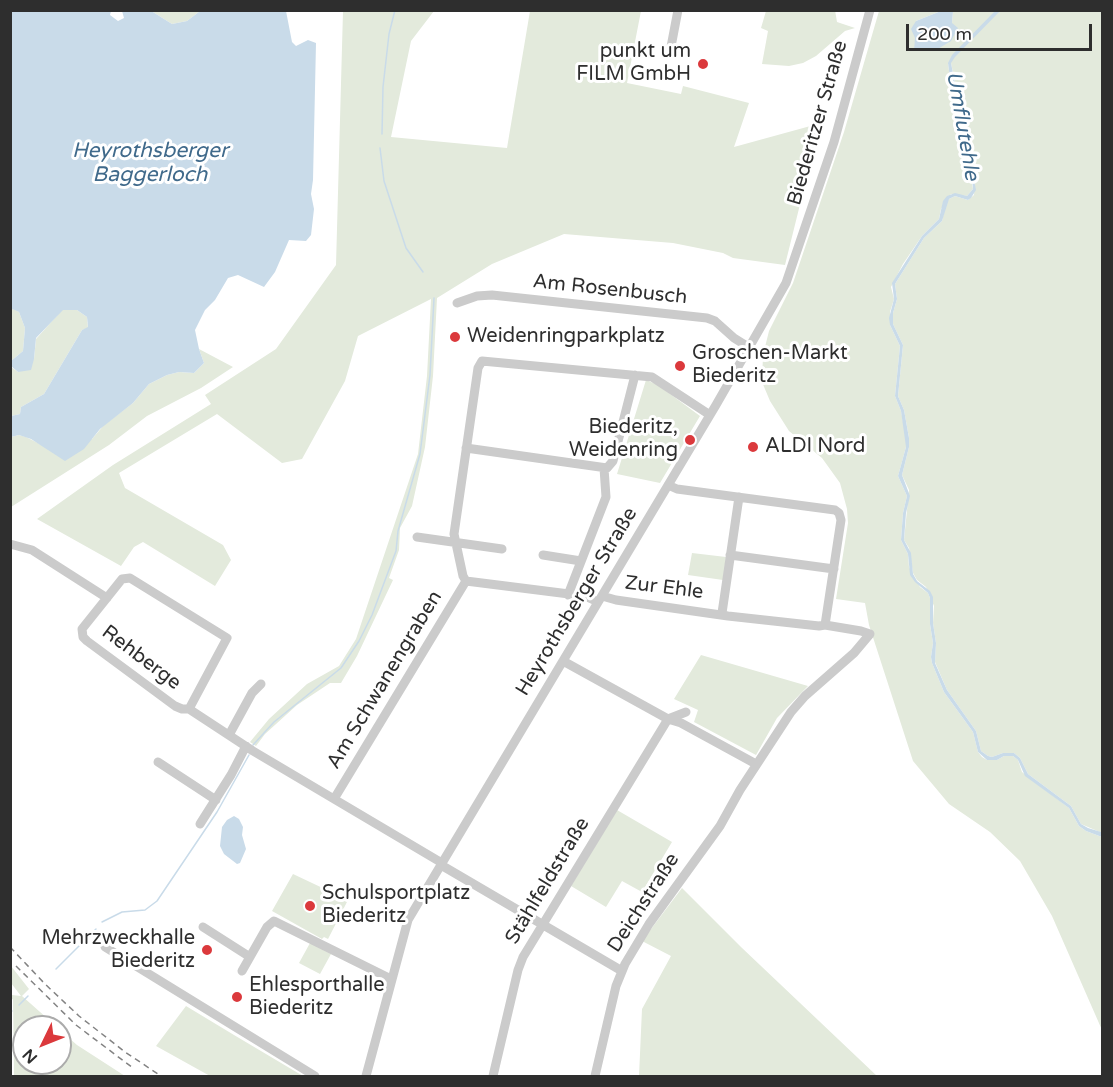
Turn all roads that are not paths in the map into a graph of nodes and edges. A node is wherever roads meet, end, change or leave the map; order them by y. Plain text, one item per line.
1 (678, 10) edge
2 (870, 10) edge
3 (670, 52) dead end
4 (800, 244) joint
5 (457, 303) dead end
6 (750, 348) junction
7 (635, 375) junction
8 (710, 415) junction
9 (466, 448) junction
10 (604, 468) junction
11 (668, 485) junction
12 (739, 497) junction
13 (417, 537) dead end
14 (455, 542) junction
15 (10, 544) edge
16 (502, 549) dead end
17 (543, 555) dead end
18 (730, 555) junction
19 (581, 561) junction
20 (834, 569) junction
21 (466, 580) junction
22 (568, 595) junction
23 (107, 598) junction
24 (600, 599) junction
25 (722, 614) junction
26 (825, 625) junction
27 (870, 634) joint
28 (563, 661) junction
29 (261, 684) dead end
30 (189, 709) junction
31 (686, 712) dead end
32 (668, 719) junction
33 (229, 735) junction
34 (250, 748) junction
35 (158, 762) dead end
36 (756, 764) junction
37 (334, 799) junction
38 (216, 800) junction
39 (200, 824) dead end
40 (441, 864) junction
41 (543, 925) junction
42 (203, 927) dead end
43 (105, 947) dead end
44 (250, 957) junction
45 (242, 970) dead end
46 (622, 971) junction
47 (391, 979) junction
48 (315, 1077) edge
49 (366, 1077) edge
50 (493, 1077) edge
51 (595, 1077) edge

1 - 3 street
2 - 4 street, Biederitzer Straße
4 - 6 street, Heyrothsberger Straße
5 - 6 street, Am Rosenbusch
6 - 8 street, Heyrothsberger Straße
7 - 8 street
7 - 9 street
7 - 10 street
8 - 11 street, Heyrothsberger Straße
9 - 10 street
9 - 14 street
10 - 19 street
11 - 12 street
11 - 24 street, Heyrothsberger Straße
12 - 18 street, Zur Ehle
12 - 20 street
13 - 14 street
14 - 16 street
14 - 21 street
15 - 23 street, Rehberge
17 - 19 street
18 - 20 street
18 - 25 street, Zur Ehle
19 - 22 street
20 - 26 street
21 - 22 street, Zur Ehle
21 - 37 street, Am Schwanengraben
22 - 24 street, Zur Ehle
23 - 30 street, Rehberge
23 - 30 street, Rehberge
24 - 25 street, Zur Ehle
24 - 28 street, Heyrothsberger Straße
25 - 26 street, Zur Ehle
26 - 27 street, Zur Ehle
27 - 36 street, Deichstraße
28 - 32 street
28 - 40 street, Heyrothsberger Straße
29 - 33 street
30 - 33 street, Rehberge
31 - 32 street
32 - 36 street
32 - 41 street, Stählfeldstraße
33 - 34 street, Rehberge
34 - 37 street, Rehberge
34 - 38 street
35 - 38 street
36 - 46 street, Deichstraße
37 - 40 street, Rehberge
38 - 39 street
40 - 41 street, Rehberge
40 - 47 street, Heyrothsberger Straße
41 - 46 street, Rehberge
41 - 50 street, Stählfeldstraße
42 - 44 street
43 - 48 street
44 - 45 street
44 - 47 street
46 - 51 street, Deichstraße
47 - 49 street, Heyrothsberger Straße

